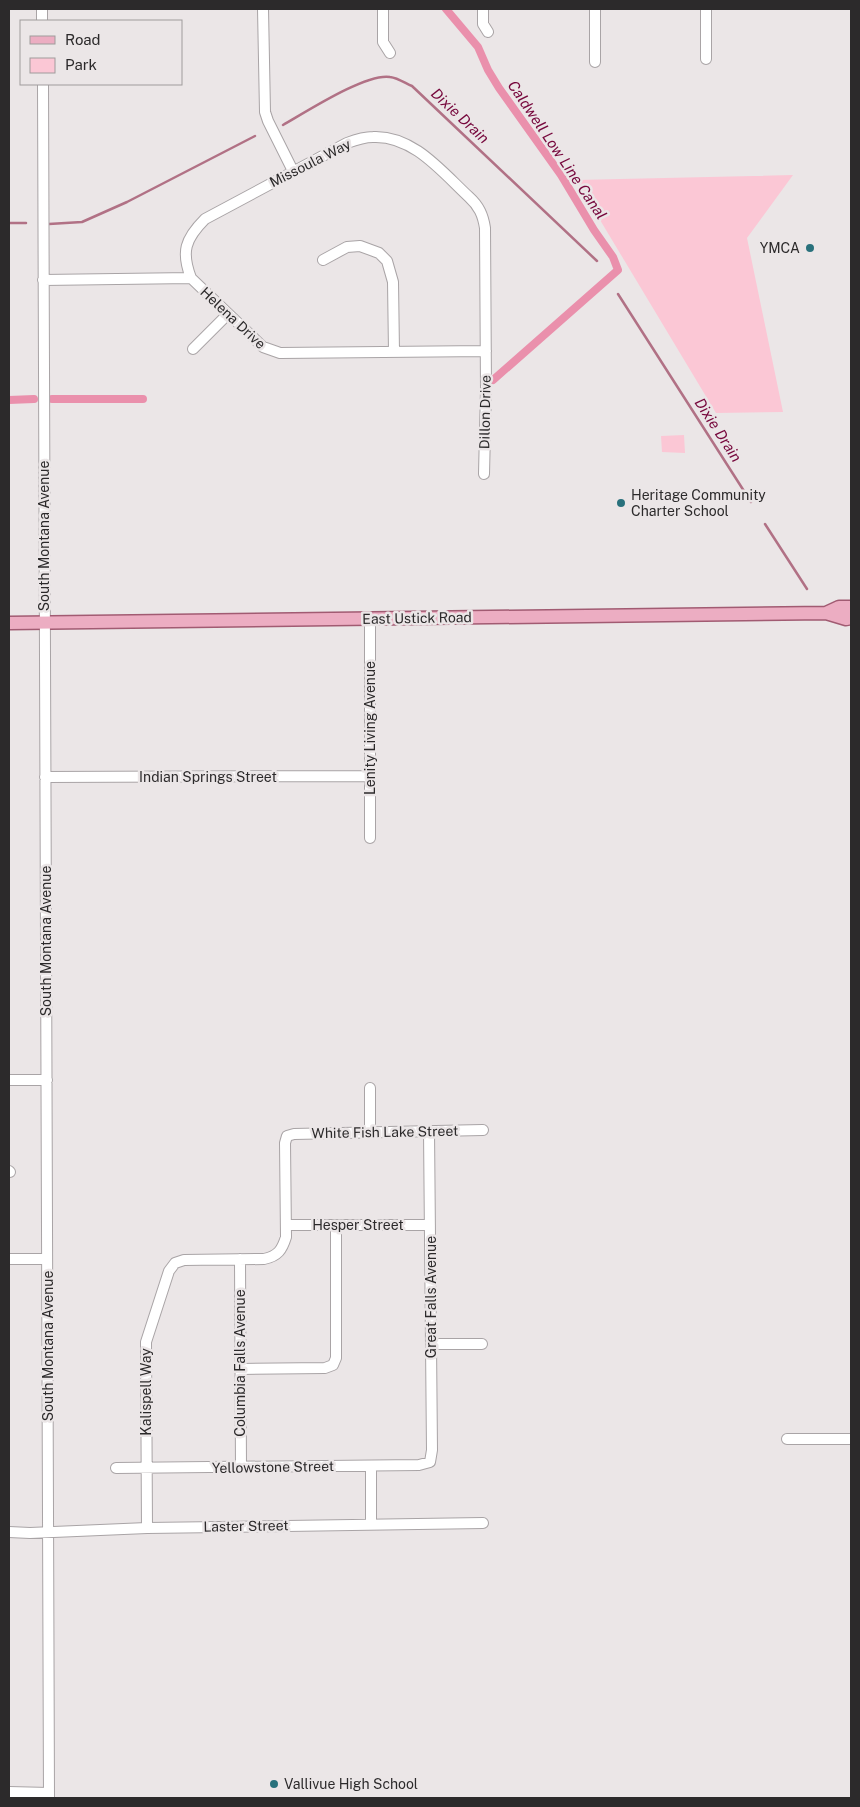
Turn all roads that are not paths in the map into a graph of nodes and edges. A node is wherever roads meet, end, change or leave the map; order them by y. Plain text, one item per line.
1 (263, 9) edge
2 (383, 9) edge
3 (483, 9) edge
4 (595, 9) edge
5 (706, 9) edge
6 (488, 32) dead end
7 (390, 53) dead end
8 (706, 59) dead end
9 (595, 62) dead end
10 (43, 85) edge
11 (293, 171) junction
12 (323, 260) dead end
13 (191, 278) junction
14 (43, 280) junction
15 (228, 314) junction
16 (193, 349) dead end
17 (486, 351) junction
18 (394, 352) junction
19 (484, 474) dead end
20 (851, 607) edge
21 (826, 613) junction
22 (370, 618) junction
23 (851, 618) edge
24 (9, 623) edge
25 (45, 623) junction
26 (370, 776) junction
27 (45, 777) junction
28 (370, 838) dead end
29 (9, 1080) edge
30 (47, 1080) junction
31 (370, 1088) dead end
32 (483, 1130) dead end
33 (429, 1131) junction
34 (370, 1132) junction
35 (286, 1225) junction
36 (336, 1225) junction
37 (430, 1225) junction
38 (9, 1259) edge
39 (47, 1259) junction
40 (240, 1259) junction
41 (431, 1344) junction
42 (482, 1344) dead end
43 (240, 1369) junction
44 (788, 1439) dead end
45 (851, 1439) edge
46 (430, 1462) joint
47 (371, 1466) junction
48 (241, 1467) junction
49 (116, 1468) dead end
50 (146, 1468) junction
51 (483, 1522) dead end
52 (371, 1524) junction
53 (147, 1528) junction
54 (9, 1532) edge
55 (48, 1532) junction
56 (9, 1792) edge
57 (49, 1796) edge

1 - 11 street
2 - 7 street
3 - 6 street
4 - 9 street
5 - 8 street
10 - 14 street, South Montana Avenue
11 - 13 street, Missoula Way
11 - 17 street, Missoula Way
12 - 18 street
13 - 14 street, Helena Drive
13 - 15 street, Helena Drive
14 - 25 street, South Montana Avenue
15 - 16 street
15 - 18 street, Helena Drive
17 - 18 street, Helena Drive
17 - 19 street, Dillon Drive
20 - 21 main road, East Ustick Road
21 - 22 main road, East Ustick Road
21 - 23 main road, East Ustick Road
22 - 25 main road, East Ustick Road
22 - 26 street, Lenity Living Avenue
24 - 25 main road, East Ustick Road
25 - 27 street, South Montana Avenue
26 - 27 street, Indian Springs Street
26 - 28 street, Lenity Living Avenue
27 - 30 street, South Montana Avenue
29 - 30 street
30 - 39 street, South Montana Avenue
31 - 34 street
32 - 33 street, White Fish Lake Street
33 - 34 street, White Fish Lake Street
33 - 37 street, Great Falls Avenue
34 - 35 street, White Fish Lake Street
35 - 36 street, Hesper Street
35 - 40 street
36 - 37 street, Hesper Street
36 - 43 street
37 - 41 street, Great Falls Avenue
38 - 39 street
39 - 55 street, South Montana Avenue
40 - 43 street, Columbia Falls Avenue
40 - 50 street, Kalispell Way
41 - 42 street
41 - 46 street, Great Falls Avenue
43 - 48 street, Columbia Falls Avenue
44 - 45 street
46 - 47 street, Yellowstone Street
47 - 48 street, Yellowstone Street
47 - 52 street
48 - 50 street, Yellowstone Street
49 - 50 street, Yellowstone Street
50 - 53 street, Kalispell Way
51 - 52 street, Laster Street
52 - 53 street, Laster Street
53 - 55 street, Laster Street
54 - 55 street, Laster Street
55 - 57 street, South Montana Avenue
56 - 57 street

